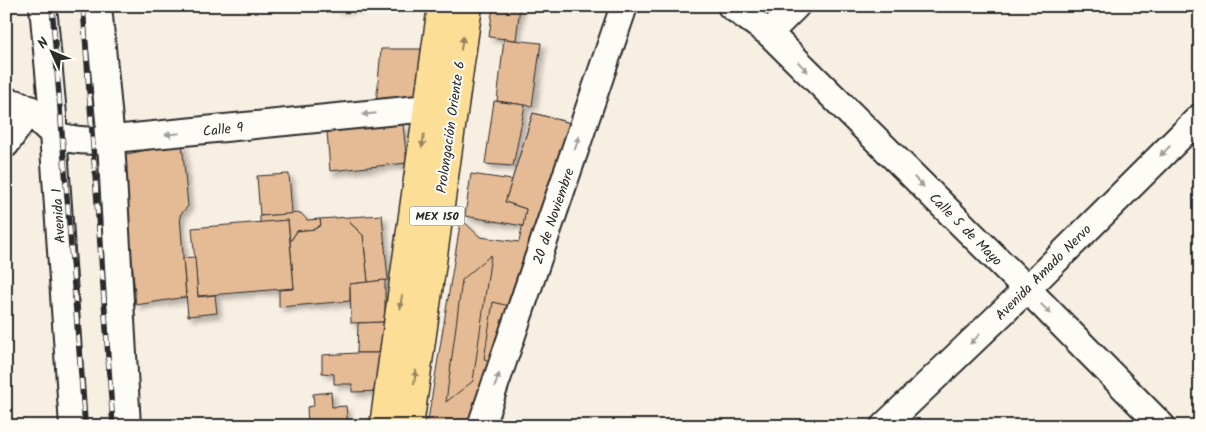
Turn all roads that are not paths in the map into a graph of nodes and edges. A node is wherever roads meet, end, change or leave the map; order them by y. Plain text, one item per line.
1 (43, 6) edge
2 (98, 6) edge
3 (442, 6) edge
4 (468, 6) edge
5 (624, 6) edge
6 (731, 6) edge
7 (796, 6) edge
8 (769, 33) junction
9 (18, 106) edge
10 (440, 109) junction
11 (1200, 117) edge
12 (52, 132) junction
13 (111, 141) junction
14 (6, 144) edge
15 (1027, 289) junction
16 (74, 426) edge
17 (127, 426) edge
18 (384, 426) edge
19 (408, 426) edge
20 (482, 426) edge
21 (884, 426) edge
22 (1162, 426) edge

1 - 12 street, Avenida 1
2 - 13 street
3 - 10 main road, Prolongación Oriente 6 / MEX 150
10 -> 4 main road, Prolongación Oriente 6 / MEX 150
20 -> 5 street, 20 de Noviembre
6 - 8 street
7 - 8 street
8 -> 15 street, Calle 5 de Mayo
9 - 12 street, Calle 9
9 - 14 street
10 -> 13 street, Calle 9
10 -> 18 main road, Prolongación Oriente 6 / MEX 150
19 -> 10 main road, Prolongación Oriente 6 / MEX 150
11 -> 15 street, Avenida Amado Nervo
12 - 13 street, Calle 9
12 - 16 street, Avenida 1
13 - 17 street
15 -> 21 street, Avenida Amado Nervo
15 -> 22 street, Calle 5 de Mayo

